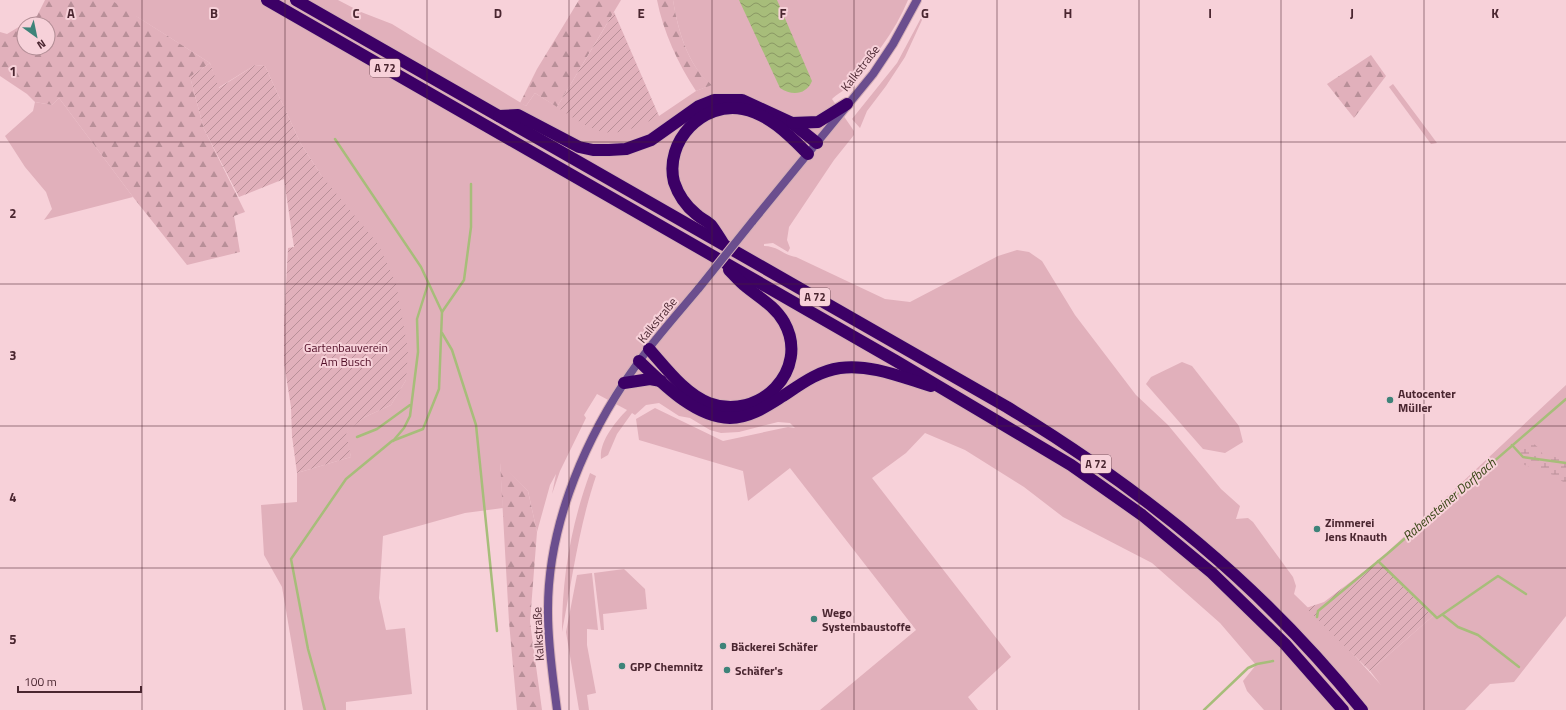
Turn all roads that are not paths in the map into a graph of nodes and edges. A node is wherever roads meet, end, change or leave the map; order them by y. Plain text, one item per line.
1 (267, 0) edge
2 (296, 0) edge
3 (917, 0) edge
4 (847, 104) junction
5 (792, 123) junction
6 (548, 137) junction
7 (817, 143) junction
8 (808, 154) junction
9 (725, 245) junction
10 (720, 260) junction
11 (649, 349) junction
12 (639, 361) junction
13 (661, 381) junction
14 (624, 383) junction
15 (951, 392) junction
16 (557, 710) edge
17 (1343, 710) edge
18 (1362, 710) edge

1 - 10 highway, A 72
2 - 6 highway, A 72
3 - 4 main road, Kalkstraße
4 - 5 highway
4 - 7 main road, Kalkstraße
5 - 6 highway
5 - 7 highway
6 - 9 highway, A 72
7 - 8 main road, Kalkstraße
8 - 9 highway
8 - 11 main road, Kalkstraße, bridge
9 - 18 highway, A 72
10 - 11 highway
10 - 15 highway, A 72
11 - 12 main road, Kalkstraße
12 - 13 highway
12 - 14 main road, Kalkstraße
13 - 14 highway
13 - 15 highway
14 - 16 main road, Kalkstraße
15 - 17 highway, A 72

